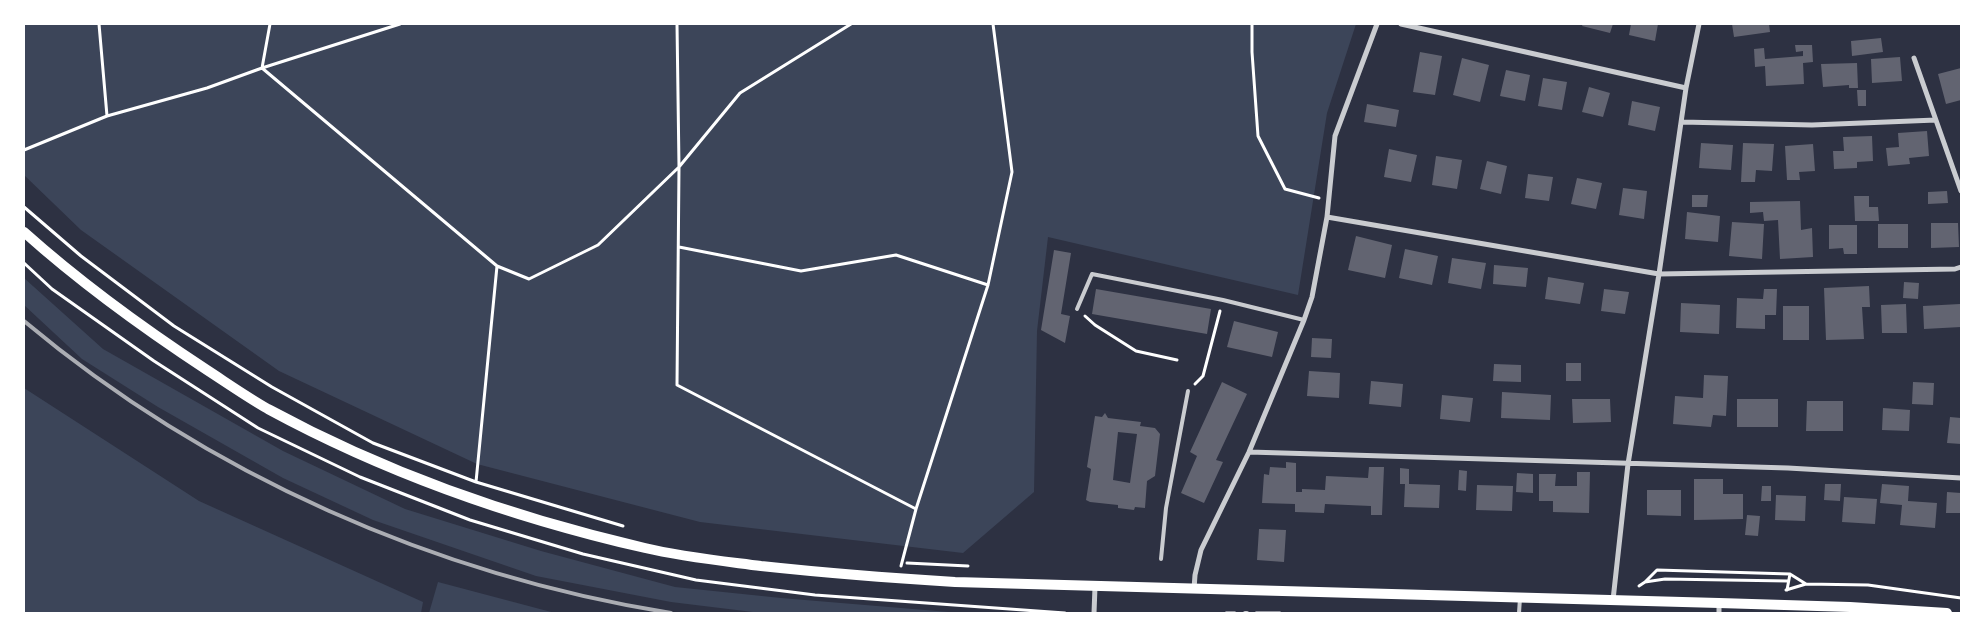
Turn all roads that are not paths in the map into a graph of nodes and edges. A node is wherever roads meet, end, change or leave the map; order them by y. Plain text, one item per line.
1 (1377, 24) edge
2 (1401, 24) edge
3 (1699, 24) edge
4 (1914, 58) dead end
5 (1686, 88) junction
6 (1936, 120) junction
7 (1682, 122) junction
8 (1961, 191) edge
9 (1327, 217) junction
10 (24, 232) edge
11 (1961, 267) edge
12 (1659, 274) junction
13 (1077, 309) road end
14 (1304, 320) junction
15 (1188, 391) road end
16 (1249, 452) junction
17 (1628, 464) junction
18 (1961, 478) edge
19 (1161, 560) dead end
20 (1095, 587) junction
21 (1194, 589) junction
22 (1520, 598) junction
23 (1613, 601) junction
24 (1719, 608) edge
25 (1094, 613) edge
26 (1519, 613) edge
27 (1947, 613) edge

1 - 9 street
2 - 5 street
3 - 5 street
4 - 6 street
5 - 7 street
6 - 7 street
6 - 8 street
7 - 12 street
9 - 12 street
9 - 14 street
10 - 20 main road
11 - 12 street
12 - 17 street
13 - 14 lane
14 - 16 street
15 - 19 lane
16 - 17 street
16 - 21 street
17 - 18 street
17 - 23 street
20 - 21 main road
20 - 25 street
21 - 22 main road
22 - 23 main road
22 - 26 lane
23 - 24 main road
24 - 27 main road

